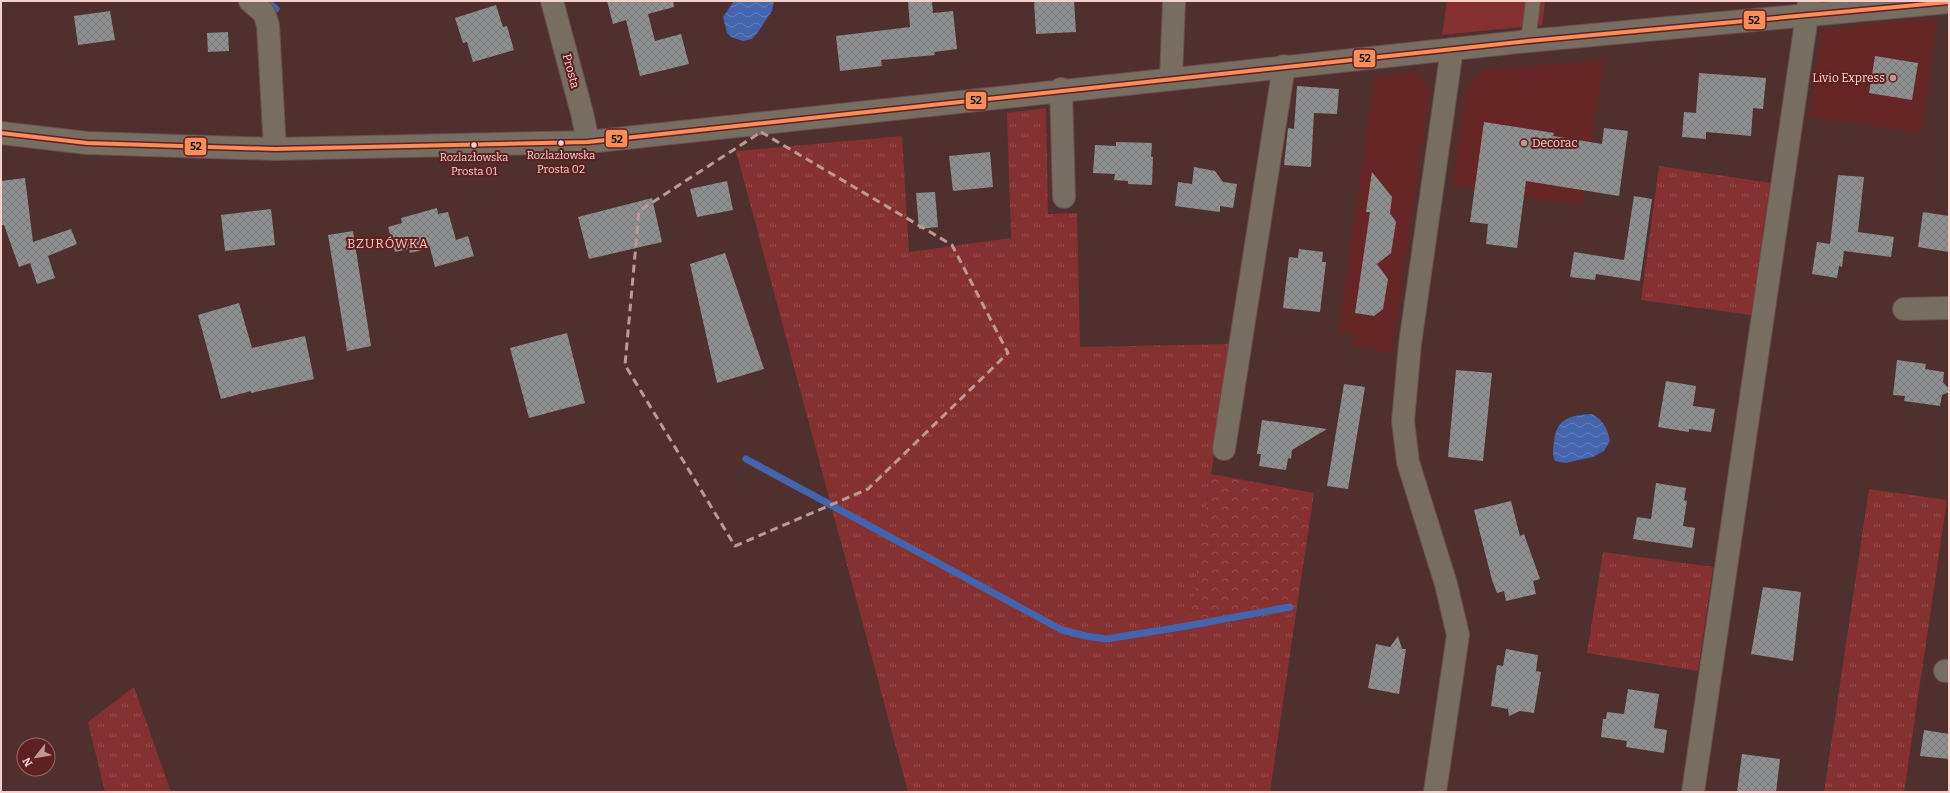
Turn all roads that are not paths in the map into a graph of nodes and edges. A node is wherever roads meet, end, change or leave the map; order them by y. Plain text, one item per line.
1 (250, 1) edge
2 (552, 1) edge
3 (1174, 1) edge
4 (1533, 1) edge
5 (1949, 2) edge
6 (1808, 8) edge
7 (1528, 40) junction
8 (1452, 49) junction
9 (1284, 66) junction
10 (1171, 78) junction
11 (1061, 89) junction
12 (1, 133) edge
13 (588, 142) junction
14 (275, 149) junction
15 (1064, 197) dead end
16 (1949, 308) edge
17 (1904, 309) dead end
18 (1224, 449) dead end
19 (1435, 792) edge
20 (1693, 792) edge

1 - 14 street
2 - 13 street, Prosta
3 - 10 street
4 - 7 lane
5 - 6 street
6 - 7 street
6 - 20 street
7 - 8 street
8 - 9 street
8 - 19 street
9 - 10 street
9 - 18 street
10 - 11 street
11 - 13 street
11 - 15 street
12 - 14 street
13 - 14 street
16 - 17 street

